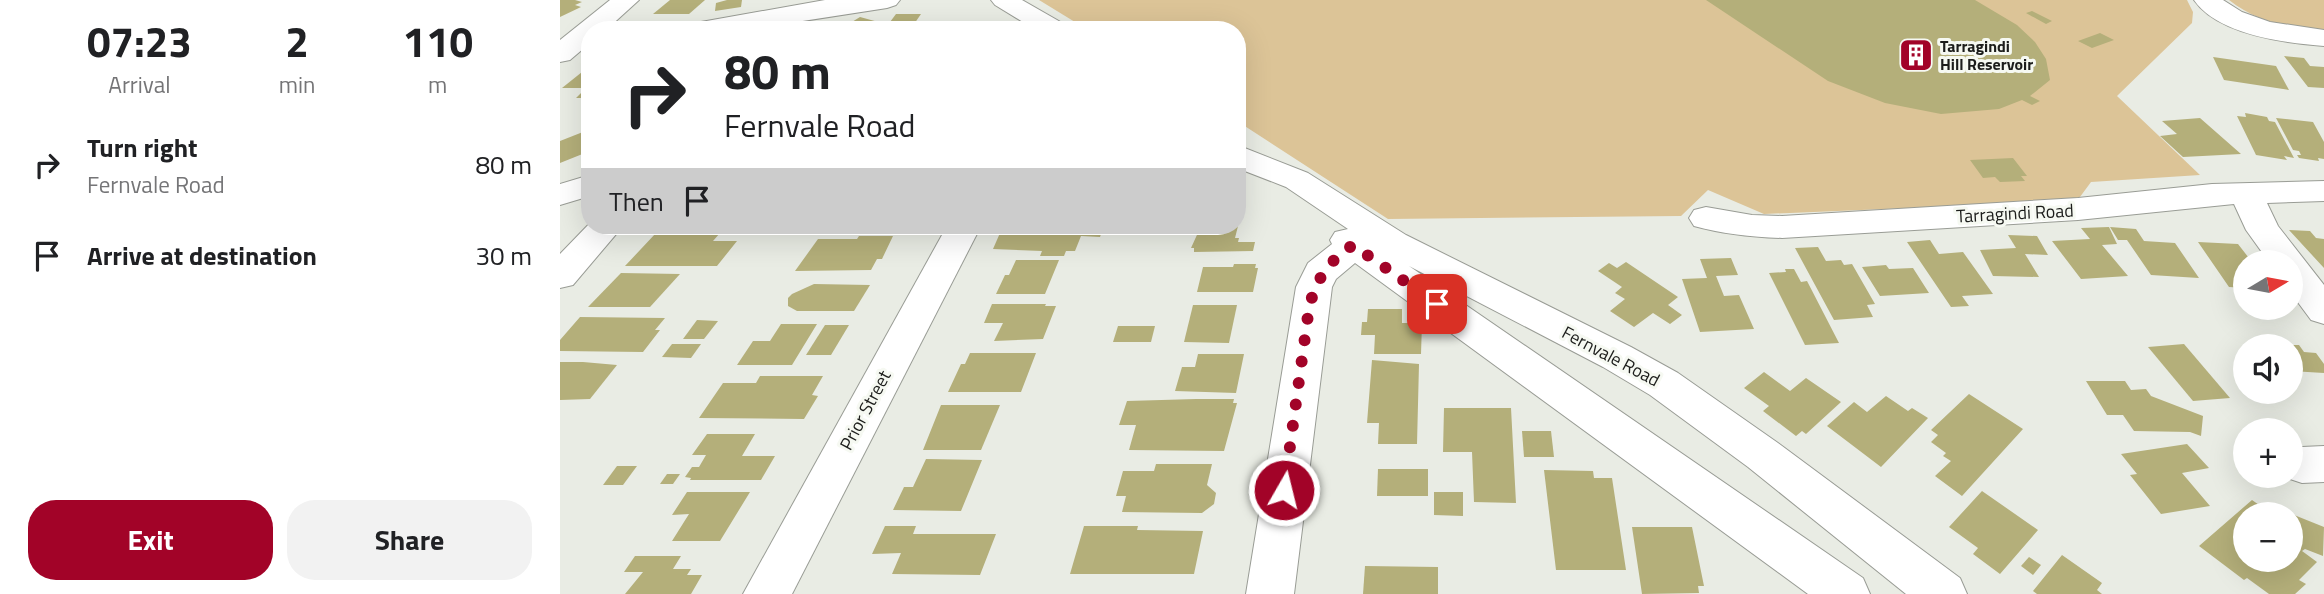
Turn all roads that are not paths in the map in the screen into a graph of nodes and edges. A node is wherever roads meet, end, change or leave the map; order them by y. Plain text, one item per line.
1 (626, 0) edge
2 (841, 0) edge
3 (887, 0) edge
4 (977, 0) edge
5 (1004, 0) edge
6 (2207, 0) edge
7 (798, 18) edge
8 (600, 21) edge
9 (774, 21) edge
10 (1011, 21) edge
11 (1040, 21) edge
12 (581, 37) edge
13 (2324, 38) edge
14 (581, 51) edge
15 (560, 54) edge
16 (1246, 160) edge
17 (1246, 161) edge
18 (581, 188) edge
19 (2324, 191) edge
20 (560, 194) edge
21 (2246, 194) junction
22 (1706, 218) dead end
23 (598, 235) edge
24 (959, 235) edge
25 (1353, 245) junction
26 (2278, 250) edge
27 (560, 276) edge
28 (2303, 283) edge
29 (2324, 310) edge
30 (767, 594) edge
31 (1270, 594) edge
32 (1846, 594) edge
33 (1943, 594) edge

1 - 8 street
2 - 7 street
3 - 7 street
4 - 10 street
5 - 11 street
6 - 13 street
7 - 9 street
12 - 15 street
14 - 15 street
16 - 33 street, Fernvale Road
17 - 25 street, Fernvale Road
18 - 20 street
19 - 21 street, Tarragindi Road
21 - 22 street, Tarragindi Road
21 - 26 street
23 - 27 street
24 - 30 street, Prior Street
25 - 31 street
25 - 32 street, Fernvale Road
28 - 29 street

